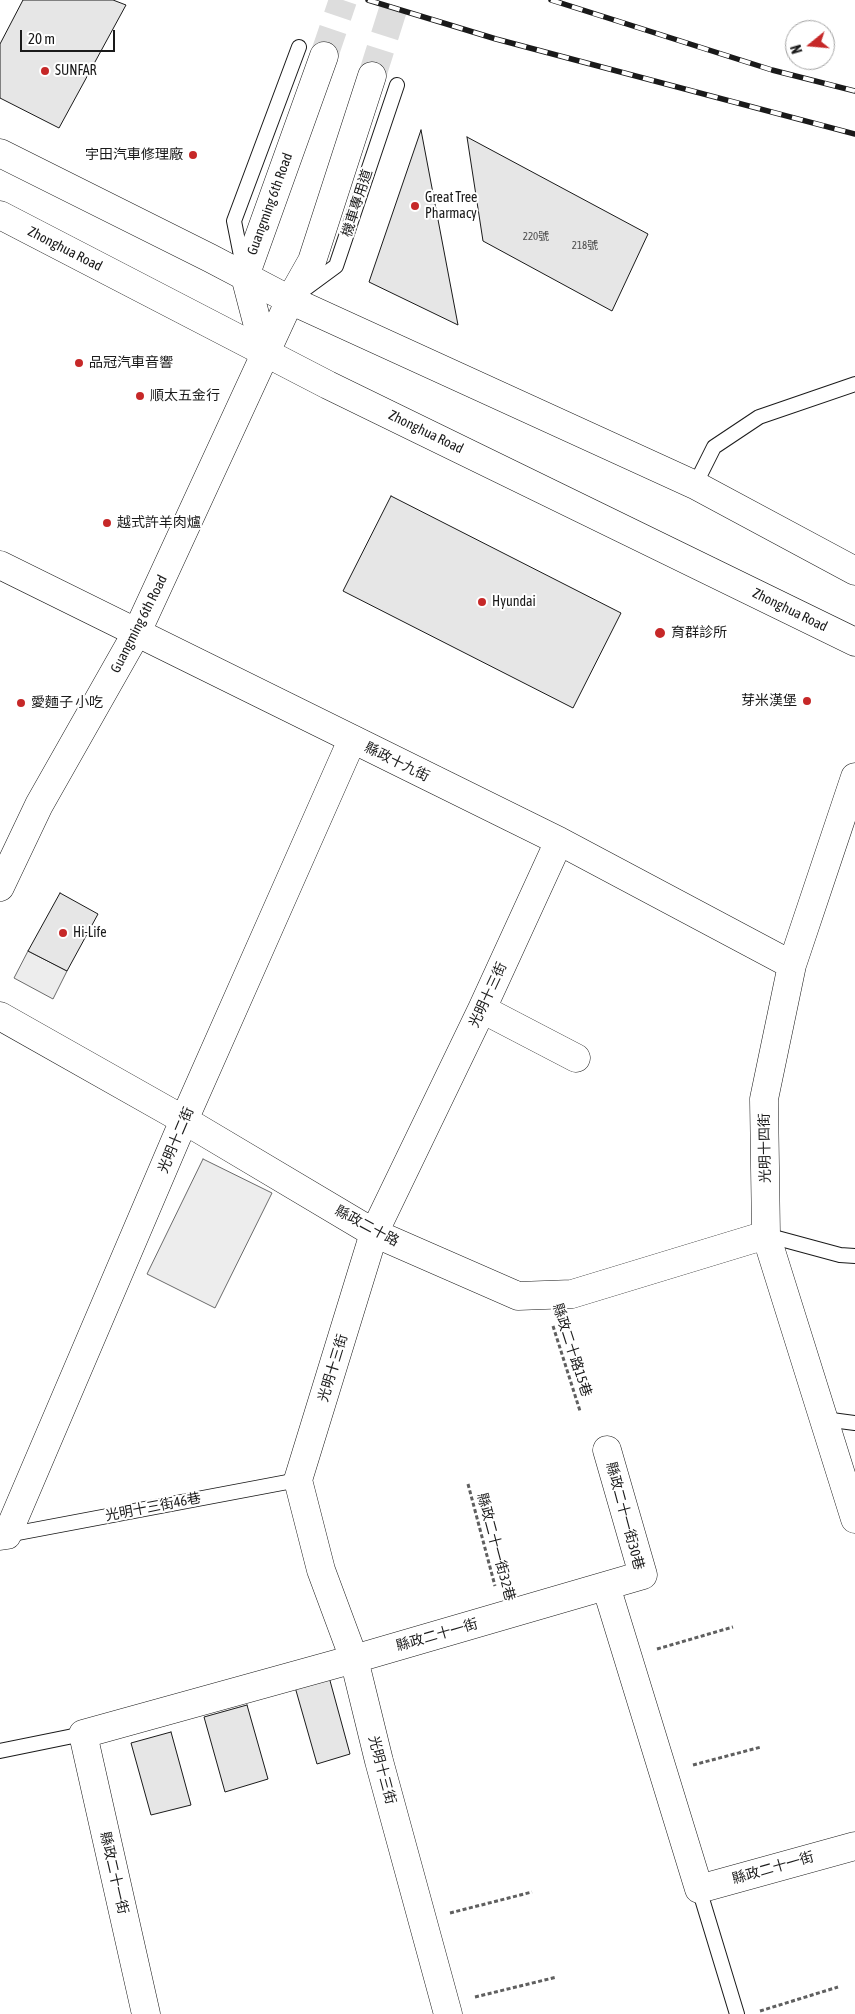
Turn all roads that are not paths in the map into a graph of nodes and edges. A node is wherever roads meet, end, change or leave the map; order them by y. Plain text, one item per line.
1 (312, 52) tunnel mouth
2 (384, 80) tunnel mouth
3 (0, 153) edge
4 (0, 215) edge
5 (245, 276) junction
6 (290, 300) junction
7 (265, 353) junction
8 (855, 384) edge
9 (694, 485) junction
10 (0, 565) edge
11 (855, 572) edge
12 (138, 632) junction
13 (855, 642) edge
14 (352, 740) junction
15 (855, 777) edge
16 (559, 841) junction
17 (0, 887) edge
18 (792, 965) junction
19 (482, 1009) junction
20 (0, 1016) edge
21 (576, 1058) dead end
22 (184, 1120) junction
23 (374, 1233) junction
24 (766, 1235) junction
25 (855, 1256) edge
26 (824, 1419) junction
27 (855, 1423) edge
28 (607, 1450) dead end
29 (298, 1480) junction
30 (855, 1519) edge
31 (4, 1535) edge
32 (606, 1586) junction
33 (354, 1659) junction
34 (83, 1734) junction
35 (0, 1751) edge
36 (855, 1846) edge
37 (699, 1889) junction
38 (447, 2009) edge
39 (146, 2014) edge
40 (737, 2014) edge

1 - 5 street, Guangming 6th Road
2 - 6 street, Guangming 6th Road
3 - 5 street
4 - 7 street, Zhonghua Road
5 - 6 street
5 - 7 street
6 - 7 street, Guangming 6th Road
6 - 9 street
7 - 12 street, Guangming 6th Road
7 - 13 street, Zhonghua Road
8 - 9 lane
9 - 11 street
10 - 12 street, 縣政十九街
12 - 14 street, 縣政十九街
12 - 17 street, Guangming 6th Road
14 - 16 street, 縣政十九街
14 - 22 street, 光明十二街
15 - 18 street, 光明十四街
16 - 18 street, 縣政十九街
16 - 19 street, 光明十三街
18 - 24 street, 光明十四街
19 - 21 street
19 - 23 street, 光明十三街
20 - 22 street, 縣政二十路
22 - 23 street, 縣政二十路
22 - 31 street, 光明十二街
23 - 24 street, 縣政二十路
23 - 29 street, 光明十三街
24 - 25 lane
24 - 26 street, 光明十四街
26 - 27 lane
26 - 30 street, 光明十四街
28 - 32 street, 縣政二十一街30巷
29 - 31 lane, 光明十三街46巷
29 - 33 street, 光明十三街
32 - 33 street, 縣政二十一街
32 - 37 street
33 - 34 street, 縣政二十一街
33 - 38 street, 光明十三街
34 - 35 lane
34 - 39 street, 縣政二十一街
36 - 37 street, 縣政二十一街
37 - 40 lane

